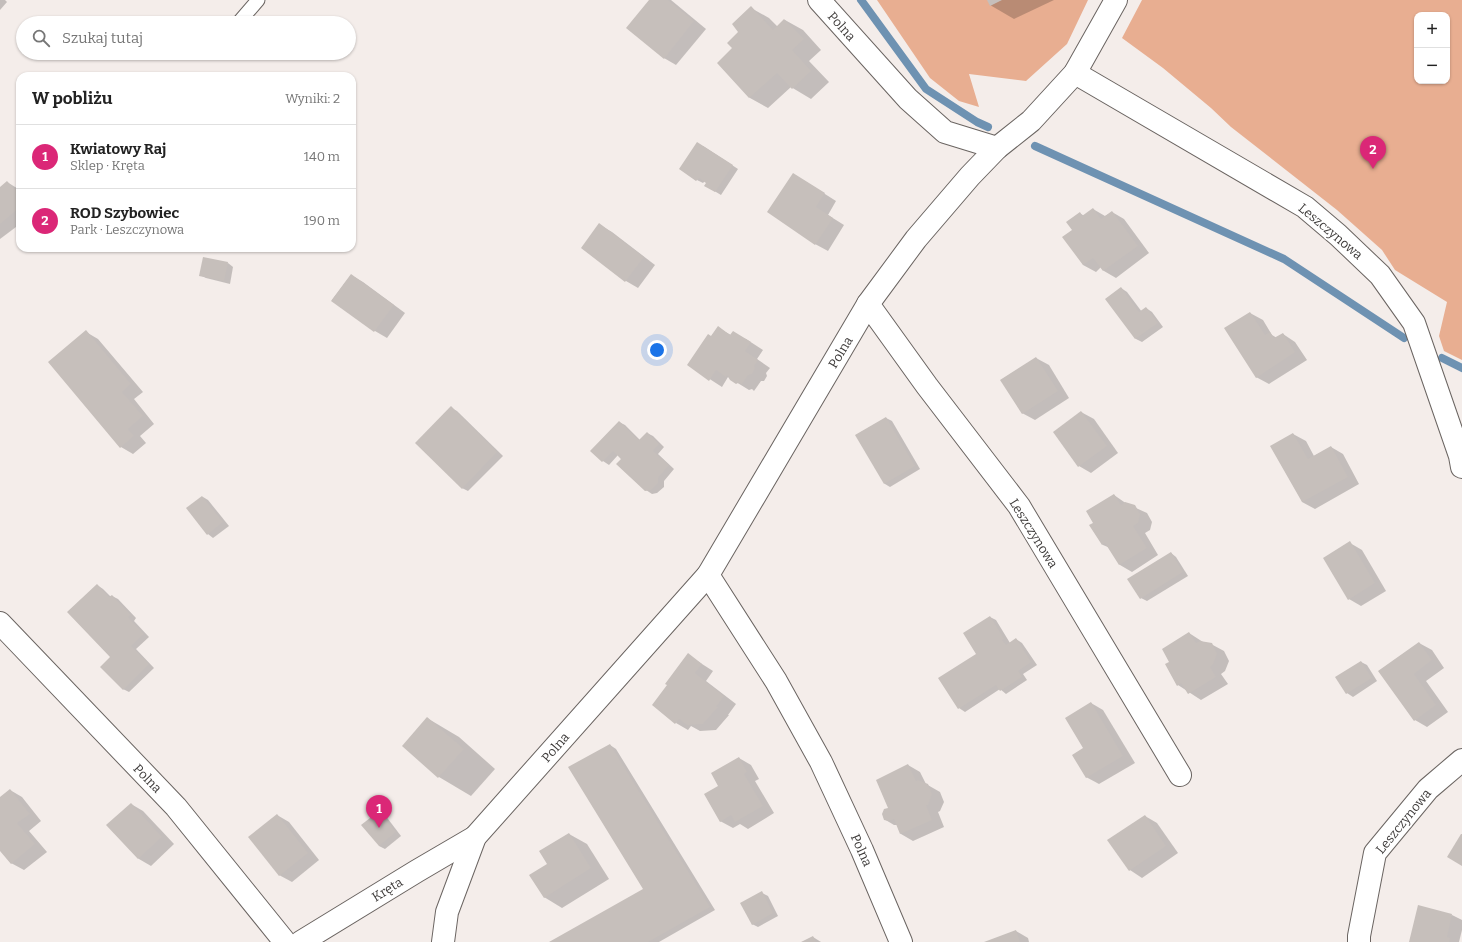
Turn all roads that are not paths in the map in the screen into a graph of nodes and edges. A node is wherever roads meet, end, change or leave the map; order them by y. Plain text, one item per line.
1 (258, 0) edge
2 (819, 0) edge
3 (1116, 0) edge
4 (244, 16) edge
5 (1076, 73) junction
6 (998, 148) junction
7 (868, 304) junction
8 (1462, 467) edge
9 (708, 575) junction
10 (0, 623) edge
11 (1462, 760) edge
12 (1180, 775) dead end
13 (475, 837) junction
14 (285, 942) edge
15 (300, 942) edge
16 (443, 942) edge
17 (901, 942) edge
18 (1359, 942) edge

1 - 4 lane
2 - 6 street, Polna
3 - 5 street, Polna
5 - 6 street, Polna
5 - 8 street, Leszczynowa
6 - 7 street, Polna
7 - 9 street, Polna
7 - 12 street, Leszczynowa
9 - 13 street, Polna
9 - 17 street, Polna
10 - 14 street, Polna
11 - 18 street, Leszczynowa
13 - 15 street, Kręta
13 - 16 street, Polna

